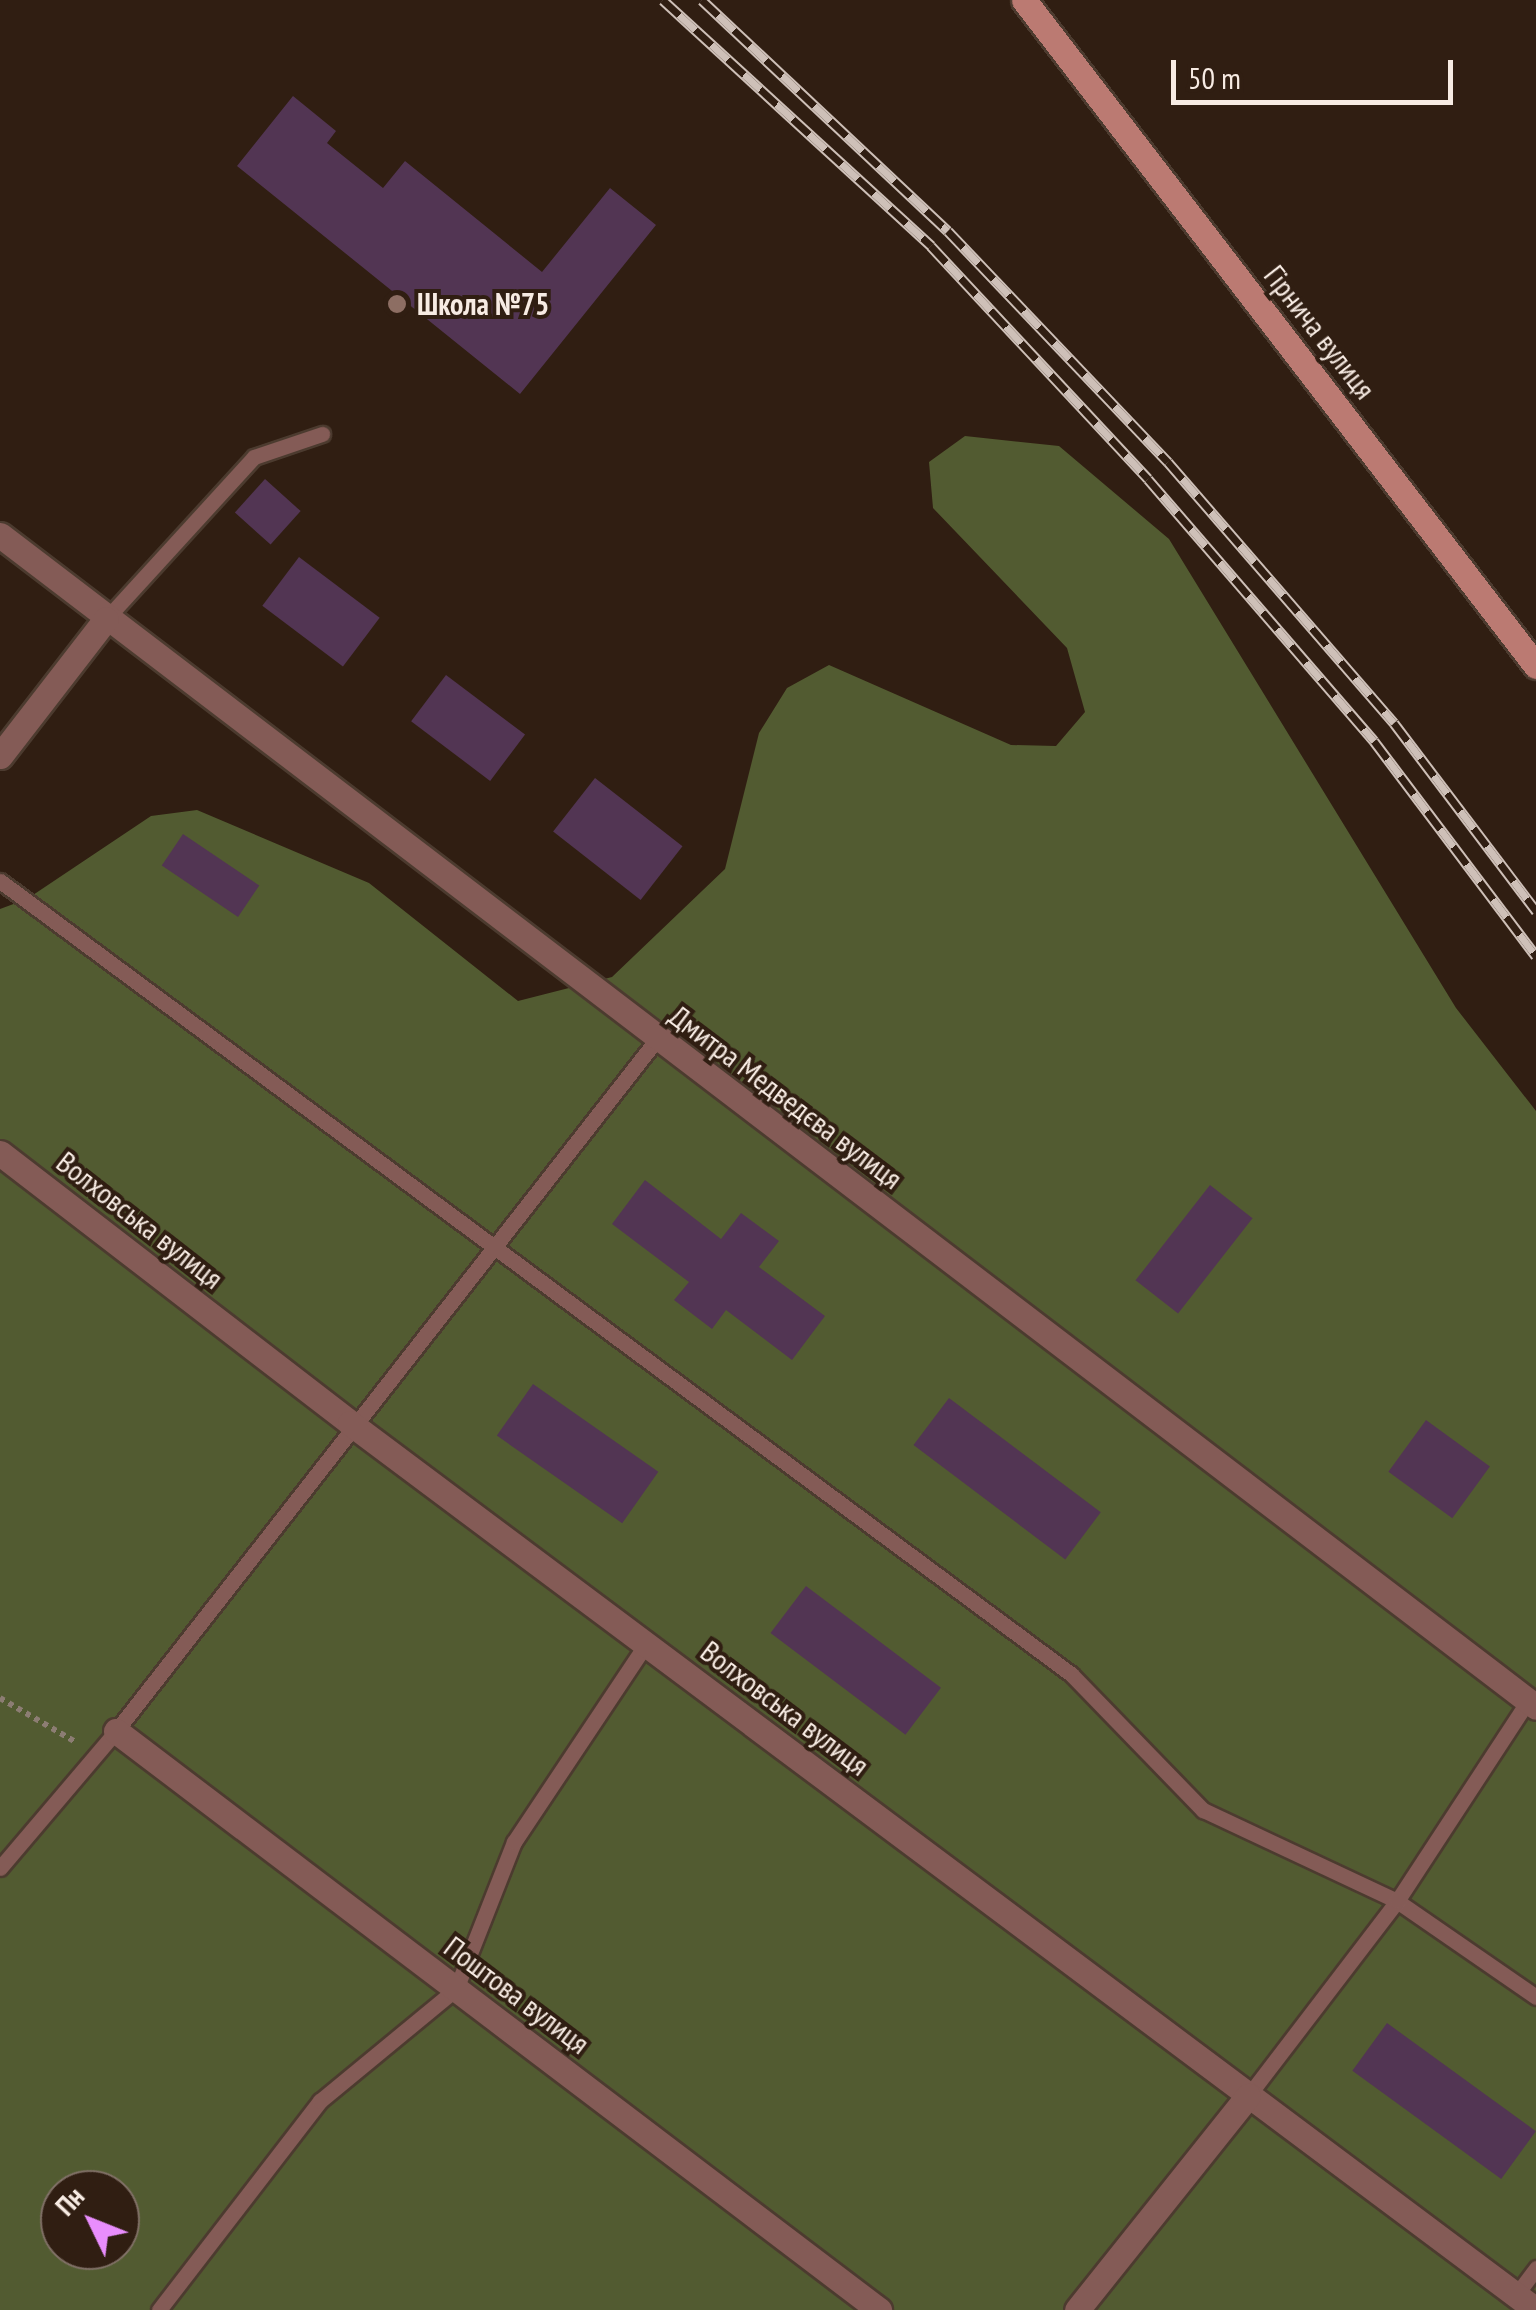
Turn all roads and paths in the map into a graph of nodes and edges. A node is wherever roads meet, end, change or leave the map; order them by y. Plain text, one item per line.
1 (1001, 0) edge
2 (1024, 0) edge
3 (1053, 37) junction
4 (322, 434) dead end
5 (0, 535) edge
6 (106, 619) junction
7 (1536, 666) edge
8 (0, 756) edge
9 (0, 880) edge
10 (657, 1039) junction
11 (0, 1153) edge
12 (492, 1246) junction
13 (350, 1423) junction
14 (646, 1644) junction
15 (0, 1698) edge
16 (1532, 1704) edge
17 (116, 1731) junction
18 (96, 1754) junction
19 (0, 1868) edge
20 (1396, 1901) junction
21 (456, 1989) junction
22 (1536, 1997) edge
23 (1248, 2096) junction
24 (1536, 2268) edge
25 (1526, 2303) edge
26 (160, 2310) edge
27 (879, 2310) edge
28 (1077, 2310) edge

1 - 3 main road, Гірнича вулиця
2 - 3 main road, Гірнича вулиця
3 - 7 main road, Гірнича вулиця
4 - 6 lane
5 - 6 street, Дмитра Медведєва вулиця
6 - 8 street
6 - 10 street, Дмитра Медведєва вулиця
9 - 12 lane
10 - 12 lane
10 - 16 street, Дмитра Медведєва вулиця
11 - 13 street, Волховська вулиця
12 - 13 lane
12 - 20 lane
13 - 14 street, Волховська вулиця
13 - 17 lane
14 - 21 lane
14 - 23 street, Волховська вулиця
15 - 18 path
16 - 20 lane
17 - 18 lane
17 - 21 street, Поштова вулиця
18 - 19 lane
20 - 22 lane
20 - 23 lane
21 - 26 lane
21 - 27 street, Поштова вулиця
23 - 25 street, Волховська вулиця
23 - 28 street
24 - 25 lane

